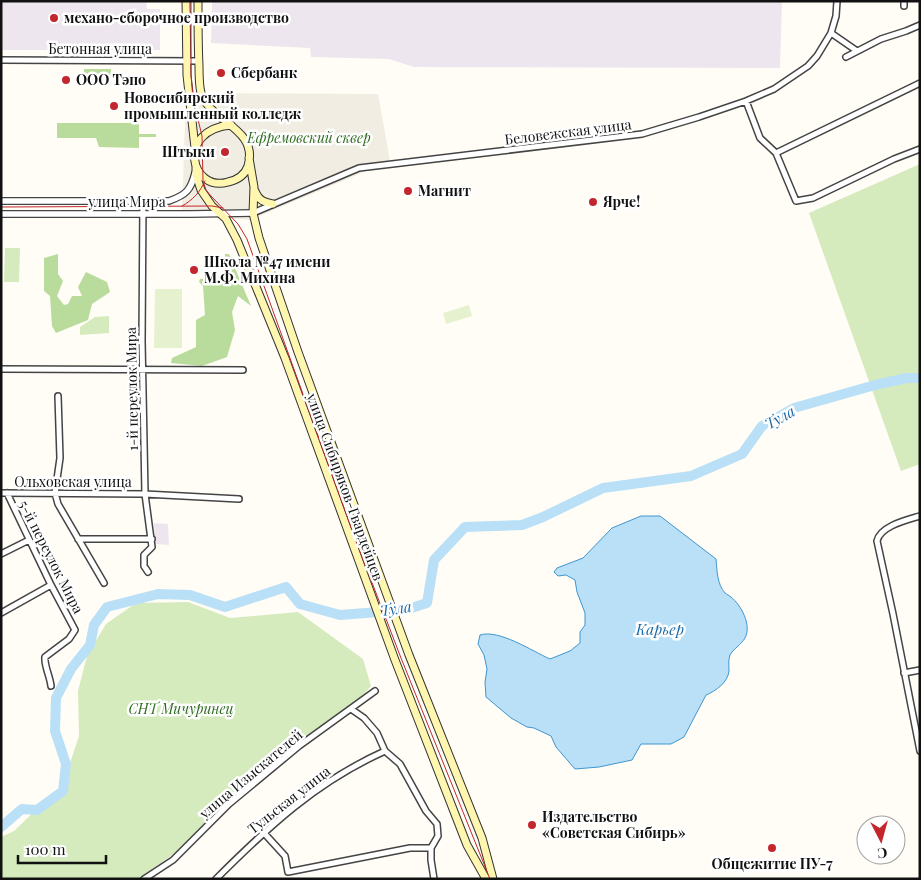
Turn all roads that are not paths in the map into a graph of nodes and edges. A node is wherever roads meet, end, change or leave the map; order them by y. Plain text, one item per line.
1 (186, 1) edge
2 (198, 1) edge
3 (837, 1) edge
4 (920, 24) edge
5 (831, 33) junction
6 (857, 51) junction
7 (846, 57) dead end
8 (1, 60) edge
9 (186, 61) junction
10 (199, 61) junction
11 (920, 83) edge
12 (746, 101) junction
13 (231, 125) junction
14 (920, 149) edge
15 (195, 150) junction
16 (776, 153) junction
17 (250, 158) junction
18 (196, 166) junction
19 (254, 187) junction
20 (1, 201) edge
21 (143, 201) junction
22 (273, 204) junction
23 (254, 212) junction
24 (1, 214) edge
25 (142, 214) junction
26 (220, 214) junction
27 (1, 369) edge
28 (143, 370) junction
29 (243, 370) dead end
30 (58, 396) dead end
31 (4, 493) edge
32 (56, 493) junction
33 (145, 494) junction
34 (239, 499) dead end
35 (920, 516) edge
36 (78, 539) junction
37 (152, 539) junction
38 (29, 540) junction
39 (1, 554) edge
40 (148, 572) dead end
41 (104, 582) dead end
42 (50, 585) junction
43 (1, 613) edge
44 (920, 670) edge
45 (904, 673) junction
46 (50, 686) dead end
47 (376, 691) dead end
48 (351, 709) junction
49 (385, 751) junction
50 (920, 751) edge
51 (264, 833) junction
52 (431, 848) junction
53 (144, 879) edge
54 (216, 879) edge
55 (434, 879) edge
56 (486, 879) edge
57 (493, 879) edge

1 - 9 main road
2 - 10 main road
3 - 5 street, Беловежская улица
4 - 6 street
5 - 6 street
5 - 12 street, Беловежская улица
6 - 7 street
8 - 9 street, Бетонная улица
9 - 10 street, Бетонная улица
9 - 15 main road
10 - 13 main road
11 - 16 street
12 - 16 street
12 - 22 street, Беловежская улица
13 - 15 main road
13 - 17 main road
14 - 16 street
15 - 18 main road
17 - 18 main road
17 - 19 main road, улица Сибиряков-Гвардейцев
18 - 21 street, улица Мира
18 - 26 main road, улица Сибиряков-Гвардейцев
19 - 22 main road
19 - 23 main road, улица Сибиряков-Гвардейцев
20 - 21 street, улица Мира
21 - 25 street, 1-й переулок Мира
22 - 23 street, Беловежская улица
23 - 26 street, улица Мира
23 - 57 main road, улица Сибиряков-Гвардейцев
24 - 25 street, улица Мира
25 - 26 street, улица Мира
25 - 28 street, 1-й переулок Мира
26 - 56 main road, улица Сибиряков-Гвардейцев
27 - 28 street
28 - 29 street
28 - 33 street, 1-й переулок Мира
30 - 32 street
31 - 32 street, Ольховская улица
31 - 38 street, 5-й переулок Мира
32 - 33 street, Ольховская улица
32 - 36 street
33 - 34 street, Ольховская улица
33 - 37 street, 1-й переулок Мира
35 - 45 street
36 - 37 street
36 - 41 street
37 - 40 street, 1-й переулок Мира
38 - 39 street
38 - 42 street, 5-й переулок Мира
42 - 43 street
42 - 46 street, 5-й переулок Мира
44 - 45 street
45 - 50 street
47 - 48 street, улица Изыскателей
48 - 49 street
48 - 53 street, улица Изыскателей
49 - 51 street, Тульская улица
49 - 52 street
51 - 52 street
51 - 54 street, Тульская улица
52 - 55 street

